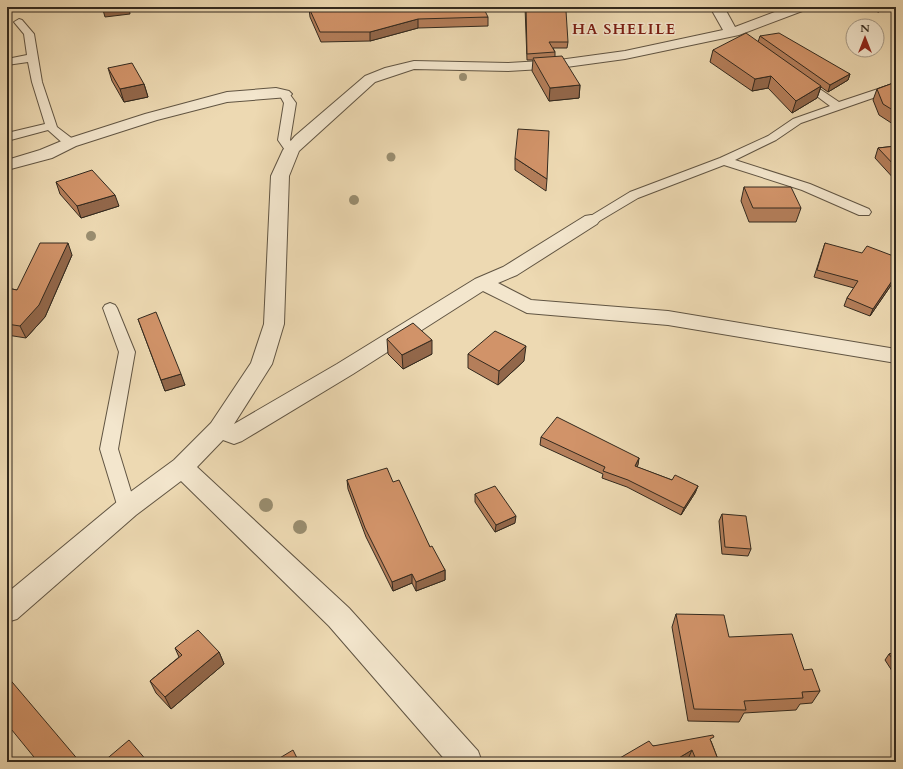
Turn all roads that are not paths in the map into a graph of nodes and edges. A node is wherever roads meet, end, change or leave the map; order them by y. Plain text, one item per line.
1 (716, 7) edge
2 (800, 7) edge
3 (19, 22) dead end
4 (740, 36) junction
5 (32, 58) junction
6 (7, 62) edge
7 (792, 72) edge
8 (896, 86) edge
9 (284, 94) joint
10 (836, 105) junction
11 (51, 126) junction
12 (7, 137) edge
13 (70, 143) junction
14 (291, 150) junction
15 (724, 161) junction
16 (7, 165) edge
17 (864, 212) dead end
18 (591, 220) joint
19 (482, 283) junction
20 (110, 308) dead end
21 (896, 356) edge
22 (219, 429) junction
23 (182, 467) junction
24 (127, 508) junction
25 (7, 610) edge
26 (467, 762) edge

1 - 4 street
2 - 4 street
3 - 5 lane
4 - 14 street
5 - 6 lane
5 - 11 lane
7 - 10 lane
8 - 10 lane
9 - 13 street
9 - 14 lane
10 - 15 lane
11 - 12 lane
11 - 13 lane
13 - 16 street
14 - 22 street
15 - 17 lane
15 - 18 lane
18 - 19 street
19 - 21 street
19 - 22 street
20 - 24 lane
22 - 23 street
23 - 24 street
23 - 26 street
24 - 25 street

